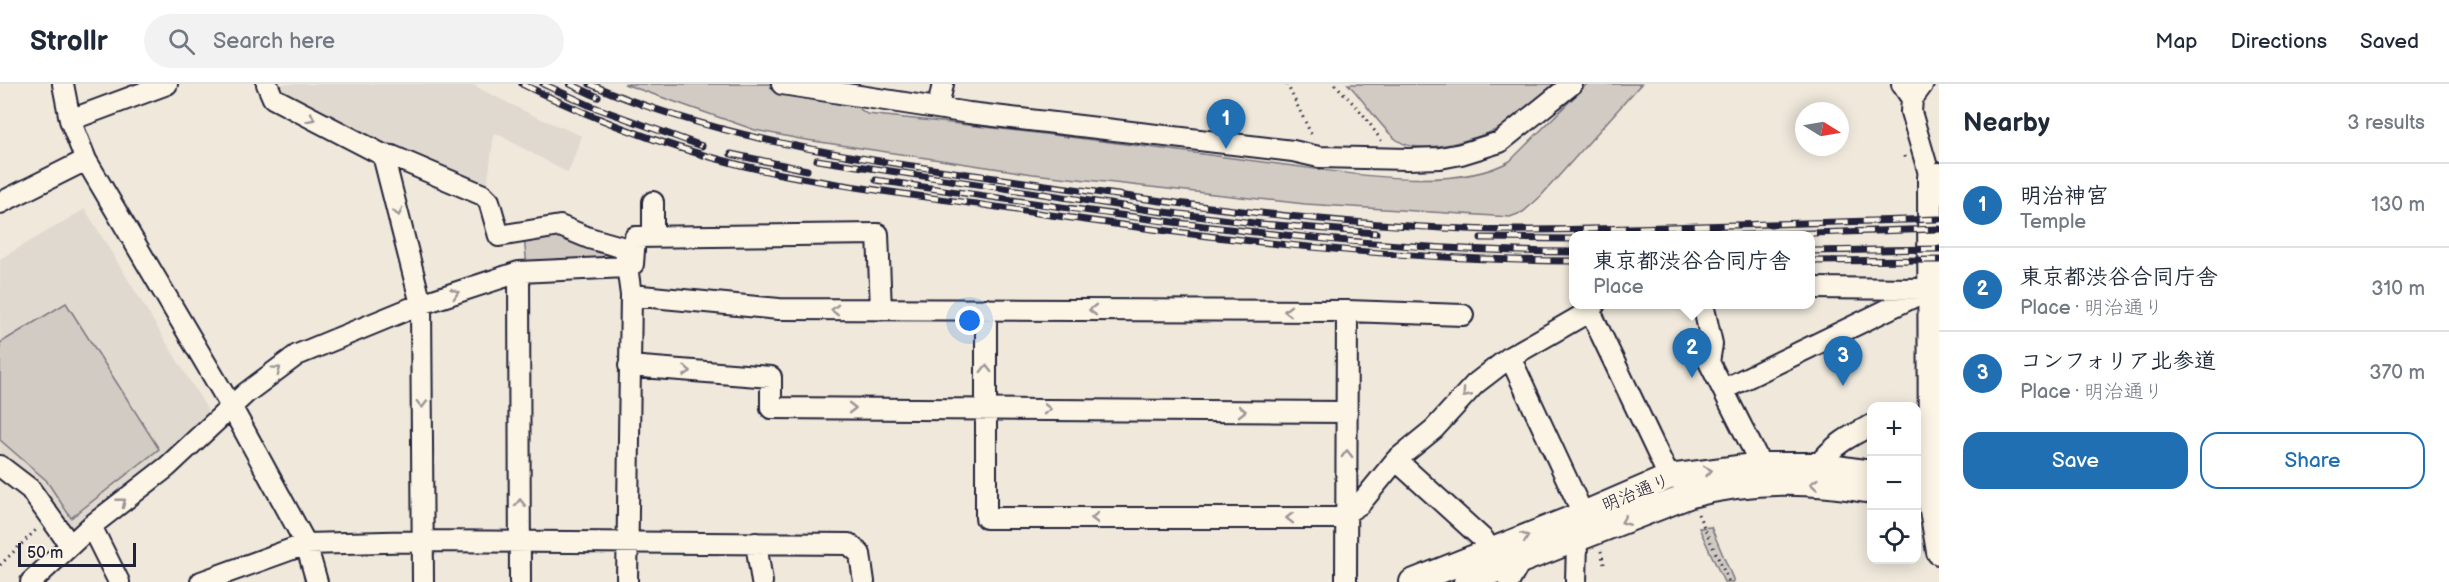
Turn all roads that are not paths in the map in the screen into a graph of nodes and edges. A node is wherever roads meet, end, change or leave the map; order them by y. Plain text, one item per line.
1 (63, 84) edge
2 (167, 84) edge
3 (267, 84) edge
4 (782, 84) edge
5 (943, 84) edge
6 (1572, 84) edge
7 (1912, 89) edge
8 (938, 107) junction
9 (70, 120) junction
10 (383, 155) junction
11 (86, 160) junction
12 (1935, 176) edge
13 (653, 202) dead end
14 (0, 203) edge
15 (653, 236) junction
16 (626, 267) junction
17 (519, 272) junction
18 (1933, 286) edge
19 (1815, 288) edge
20 (631, 295) junction
21 (421, 304) junction
22 (986, 309) junction
23 (1590, 309) edge
24 (1592, 309) edge
25 (1704, 309) edge
26 (881, 310) junction
27 (1347, 311) junction
28 (1463, 315) dead end
29 (1510, 357) junction
30 (629, 366) junction
31 (1724, 389) junction
32 (232, 408) junction
33 (987, 409) junction
34 (1347, 412) junction
35 (1923, 414) edge
36 (1867, 428) edge
37 (1396, 460) junction
38 (1761, 465) junction
39 (1818, 465) junction
40 (0, 466) edge
41 (1867, 472) edge
42 (1669, 477) junction
43 (1867, 490) edge
44 (1929, 494) edge
45 (1347, 513) junction
46 (1583, 514) junction
47 (91, 526) junction
48 (423, 541) junction
49 (520, 542) junction
50 (626, 542) junction
51 (1588, 542) junction
52 (756, 543) junction
53 (306, 544) junction
54 (70, 545) junction
55 (1490, 551) junction
56 (1939, 552) edge
57 (1514, 572) edge
58 (31, 582) edge
59 (119, 582) edge
60 (201, 582) edge
61 (317, 582) edge
62 (423, 582) edge
63 (520, 582) edge
64 (627, 582) edge
65 (762, 582) edge
66 (864, 582) edge
67 (1346, 582) edge
68 (1412, 582) edge
69 (1466, 582) edge
70 (1576, 582) edge

1 - 9 street
2 - 9 street
3 -> 10 street
4 - 8 street
5 - 8 street
6 - 8 street
7 - 12 street
9 - 11 street
10 - 16 street
10 -> 21 street
11 - 14 street
11 - 32 street
12 - 18 main road
13 - 15 street
15 - 16 street
15 - 26 street
16 - 17 street
16 - 20 street
21 -> 17 street
49 -> 17 street
18 - 19 street
18 - 31 street
18 - 35 main road
26 -> 20 street
20 - 30 street
32 -> 21 street
21 -> 48 street
22 - 26 street
27 -> 22 street
33 -> 22 street
23 - 29 street
24 - 42 street
25 - 31 street
27 - 28 street
27 - 34 street
29 -> 37 street
29 - 46 street
30 -> 33 street
30 - 50 street
31 - 38 street
47 -> 32 street
32 - 53 street
33 -> 34 street
45 -> 33 street
45 -> 34 street
35 - 44 main road
36 - 39 street
37 - 45 street
37 - 55 street
38 - 39 main road, 明治通り
42 -> 38 main road, 明治通り
39 - 41 main road, 明治通り
40 - 54 street
42 - 46 main road, 明治通り
43 -> 51 main road, 明治通り
44 - 56 main road
45 - 67 street
55 -> 46 main road, 明治通り
47 - 54 street
47 - 59 street
48 - 49 street
48 - 53 street
48 - 62 street
49 - 50 street
49 - 63 street
50 - 52 street
50 - 64 street
51 - 57 main road, 明治通り
51 - 70 street
52 - 65 street
52 - 66 street
53 - 60 street
53 - 61 street
54 - 58 street
55 - 68 main road, 明治通り
57 - 69 main road, 明治通り

